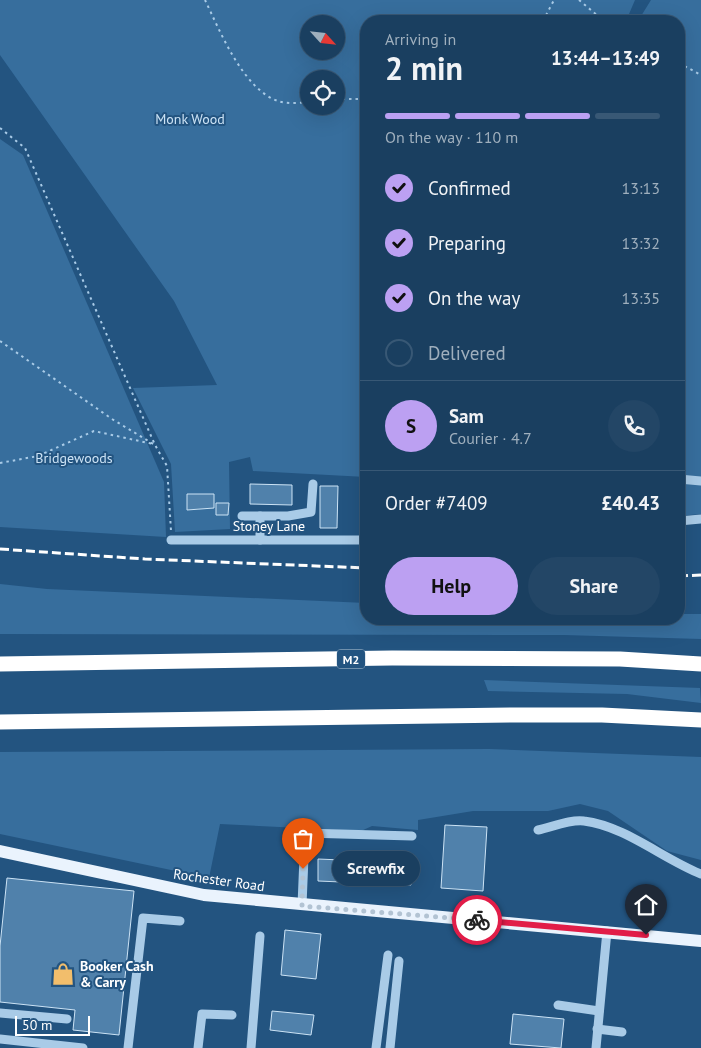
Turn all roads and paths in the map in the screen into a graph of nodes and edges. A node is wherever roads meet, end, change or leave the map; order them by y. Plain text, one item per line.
1 (205, 0) edge
2 (554, 0) edge
3 (579, 0) edge
4 (545, 15) edge
5 (597, 15) edge
6 (685, 66) edge
7 (701, 75) edge
8 (360, 99) edge
9 (345, 100) edge
10 (300, 102) edge
11 (0, 128) edge
12 (0, 341) edge
13 (155, 445) junction
14 (0, 464) edge
15 (685, 480) edge
16 (701, 481) edge
17 (313, 484) dead end
18 (242, 516) dead end
19 (260, 516) junction
20 (701, 519) edge
21 (685, 520) edge
22 (171, 540) joint
23 (260, 540) junction
24 (360, 540) edge
25 (0, 664) edge
26 (701, 664) edge
27 (701, 720) edge
28 (0, 722) edge
29 (538, 830) dead end
30 (412, 836) dead end
31 (0, 851) edge
32 (701, 874) edge
33 (302, 906) junction
34 (180, 921) dead end
35 (607, 931) junction
36 (260, 936) dead end
37 (701, 941) edge
38 (388, 956) dead end
39 (399, 961) dead end
40 (558, 1005) dead end
41 (599, 1011) junction
42 (0, 1012) edge
43 (232, 1015) dead end
44 (67, 1019) dead end
45 (597, 1029) junction
46 (622, 1032) dead end
47 (0, 1039) edge
48 (83, 1048) edge
49 (128, 1048) edge
50 (198, 1048) edge
51 (252, 1048) edge
52 (376, 1048) edge
53 (390, 1048) edge
54 (596, 1048) edge

1 - 10 path
2 - 4 path
3 - 5 path
6 - 7 path
8 - 9 path
11 - 13 path
12 - 13 path
13 - 14 path
13 - 22 path
15 - 16 street
17 - 19 street
18 - 19 street
19 - 23 street
20 - 21 street
22 - 23 street, Stoney Lane
23 - 24 street, Stoney Lane
25 - 26 highway, M2
27 - 28 highway
29 - 32 street
30 - 33 street
31 - 33 main road, Rochester Road
33 - 35 main road, Rochester Road
34 - 49 street
35 - 37 main road, Rochester Road
35 - 41 street
36 - 51 street
38 - 52 street
39 - 53 street
40 - 41 street
41 - 45 street
42 - 44 street
43 - 50 street
45 - 46 street
45 - 54 street
47 - 48 street

